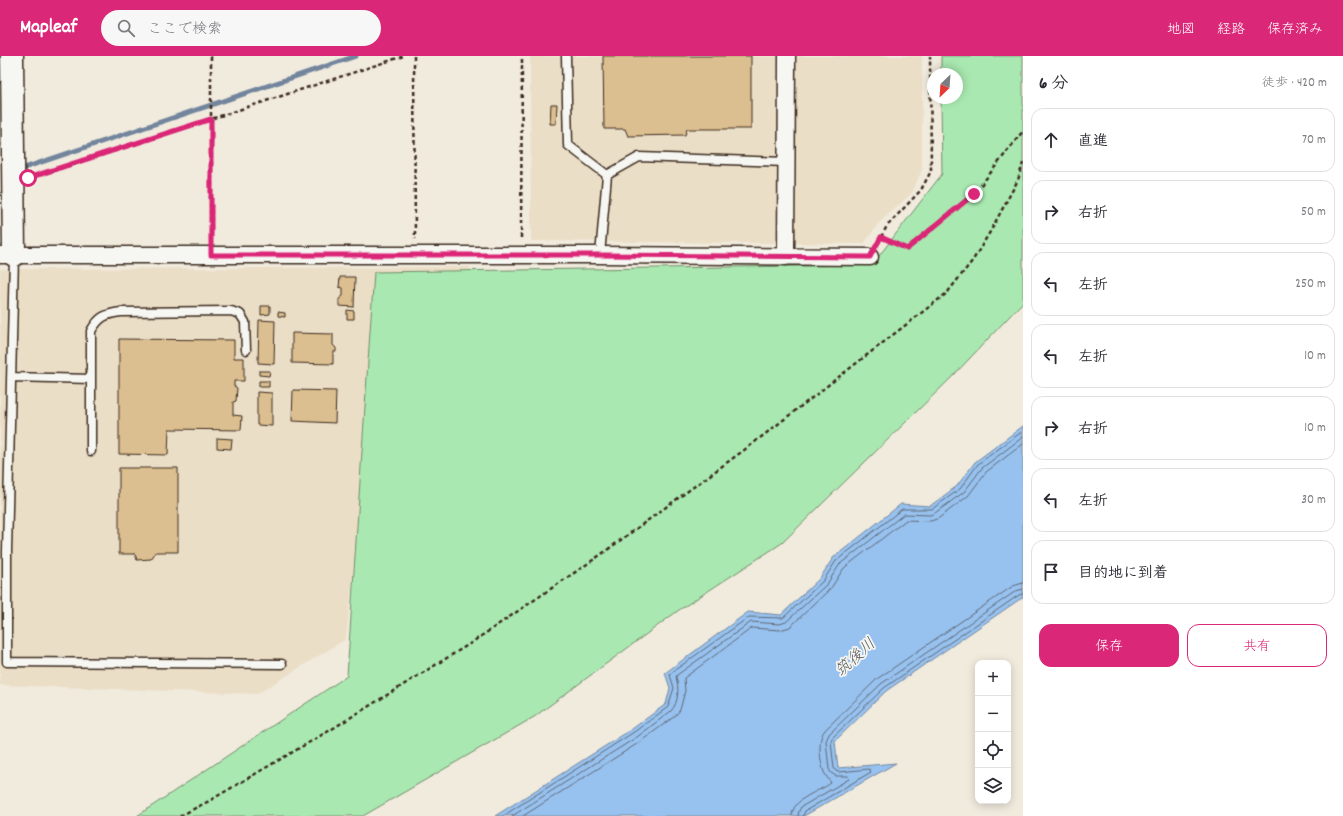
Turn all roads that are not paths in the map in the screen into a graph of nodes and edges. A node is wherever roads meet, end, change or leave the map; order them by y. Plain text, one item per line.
1 (12, 56) edge
2 (566, 56) edge
3 (787, 56) edge
4 (786, 162) junction
5 (607, 175) junction
6 (7, 255) edge
7 (600, 255) junction
8 (786, 256) junction
9 (870, 257) road end
10 (246, 350) dead end
11 (11, 377) junction
12 (91, 379) junction
13 (91, 451) dead end
14 (4, 551) edge
15 (282, 664) dead end

1 - 6 street
2 - 5 lane
3 - 4 street
4 - 5 lane
4 - 8 street
5 - 7 lane
6 - 7 street
6 - 11 lane
7 - 8 street
8 - 9 street
10 - 12 lane
11 - 12 lane
11 - 14 lane
12 - 13 lane
14 - 15 lane

